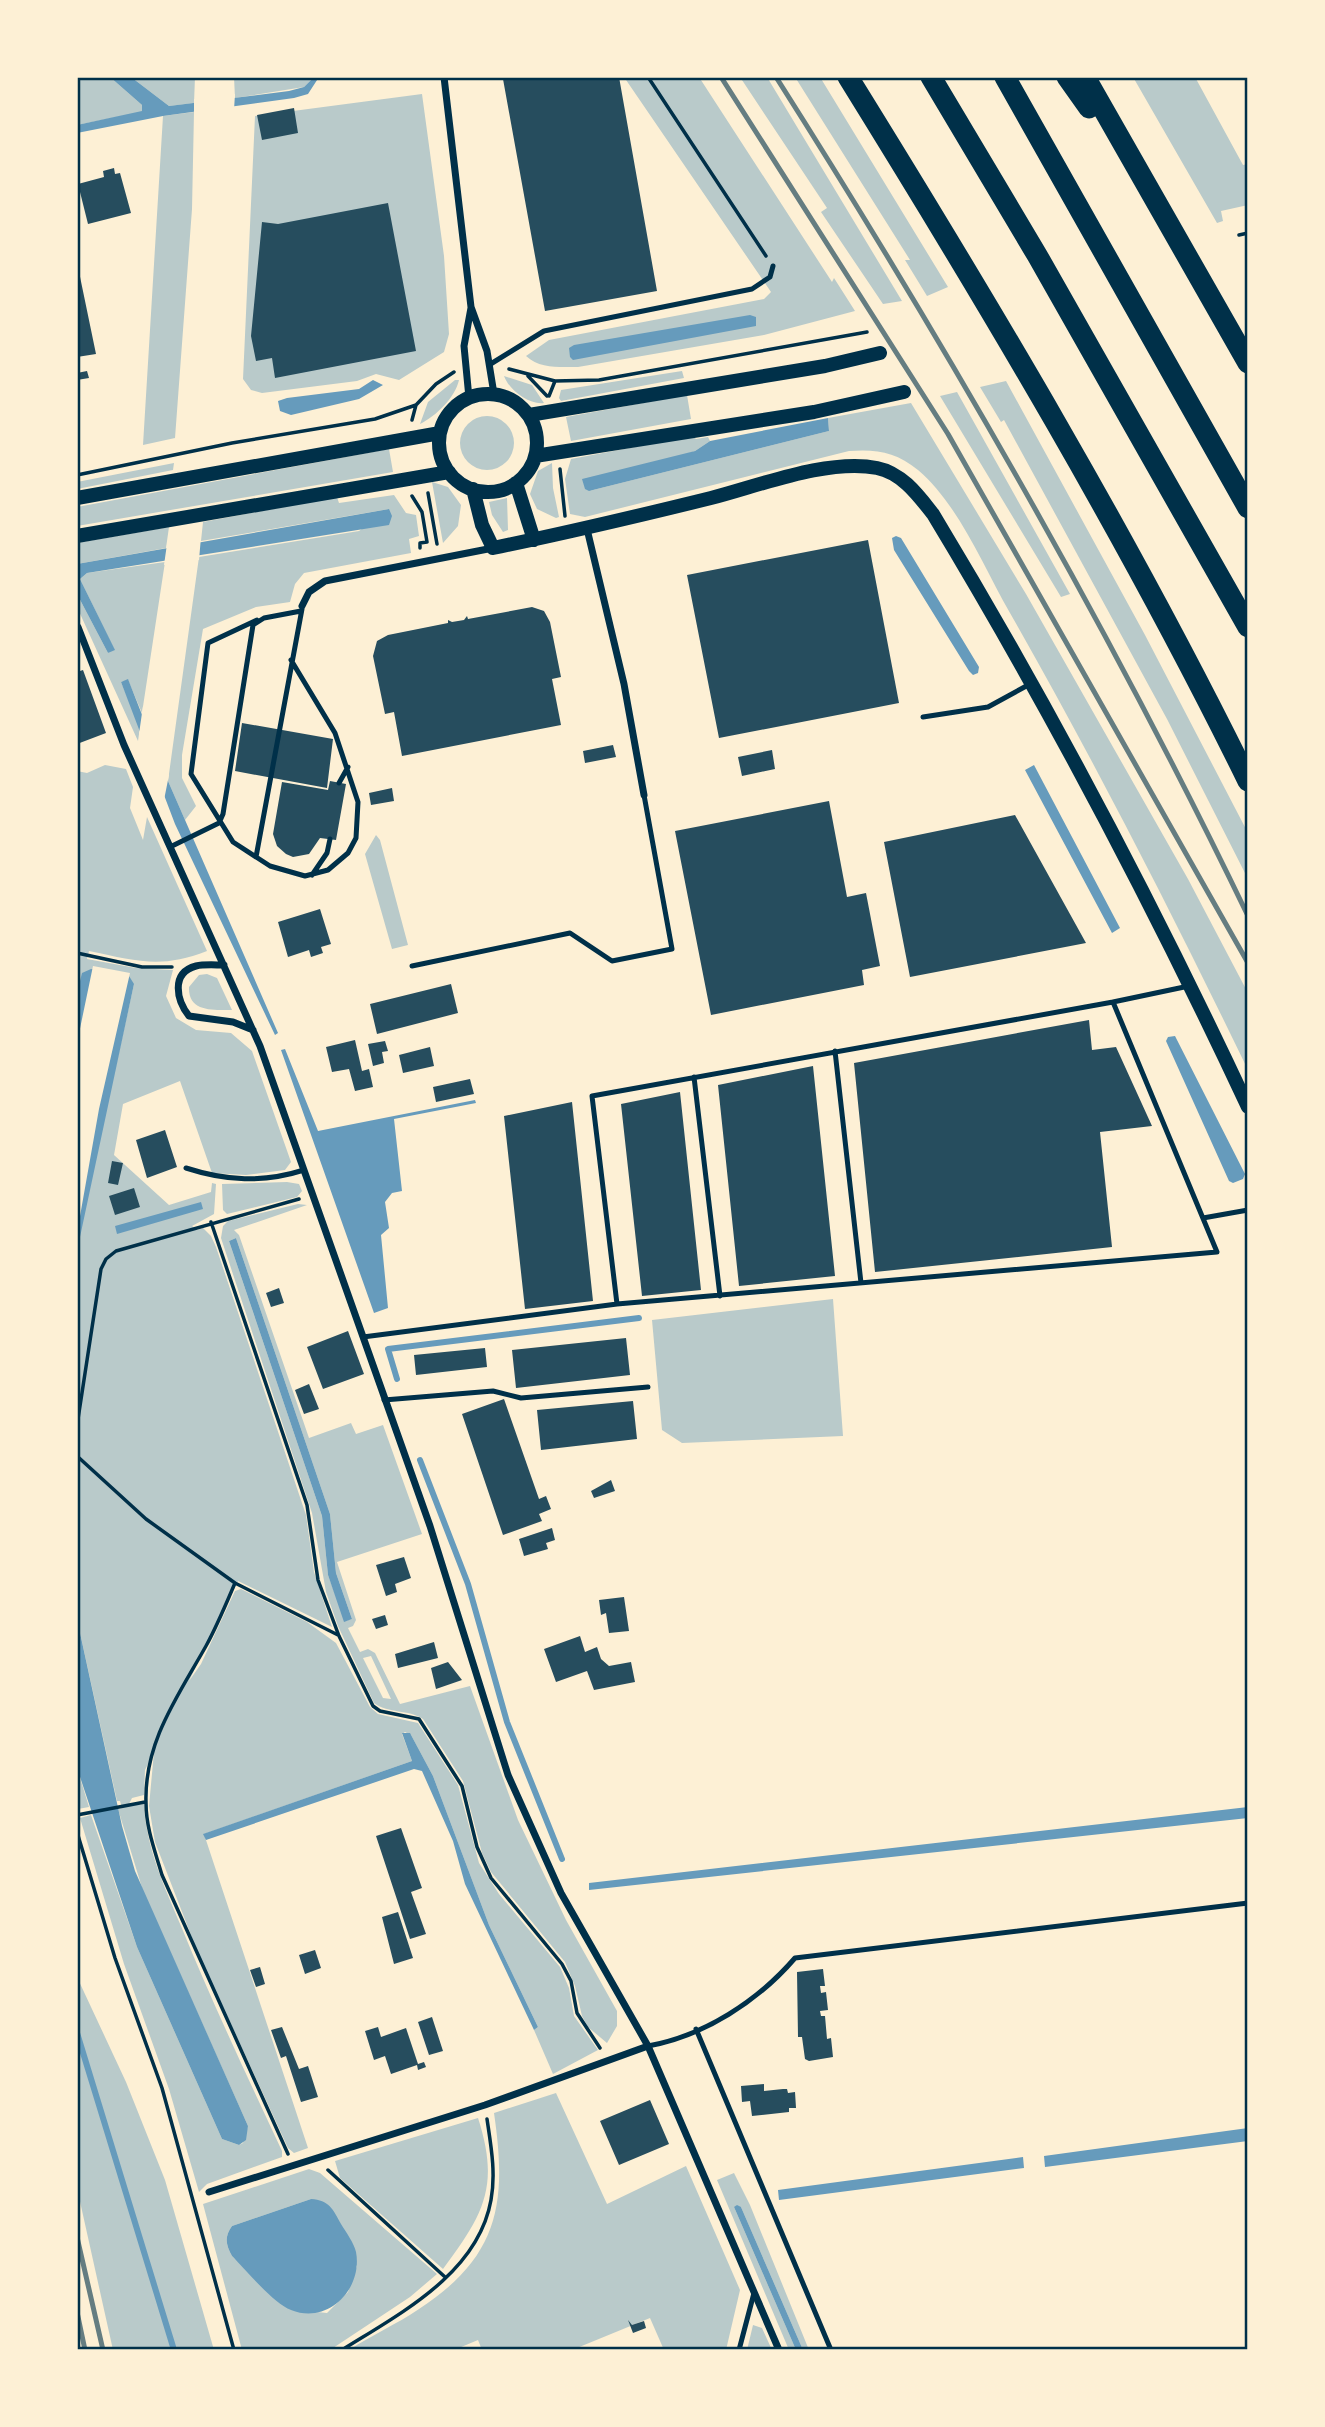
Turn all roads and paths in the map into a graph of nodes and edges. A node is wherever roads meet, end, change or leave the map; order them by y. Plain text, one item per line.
1 (444, 77) edge
2 (648, 77) edge
3 (848, 77) edge
4 (931, 77) edge
5 (1004, 77) edge
6 (1067, 77) edge
7 (1085, 77) edge
8 (1140, 177) junction
9 (1248, 233) edge
10 (1239, 235) dead end
11 (773, 266) joint
12 (471, 307) junction
13 (867, 332) dead end
14 (880, 353) dead end
15 (1248, 363) edge
16 (489, 365) junction
17 (466, 367) junction
18 (555, 381) junction
19 (904, 392) dead end
20 (494, 394) junction
21 (469, 398) junction
22 (548, 398) dead end
23 (529, 415) junction
24 (440, 433) junction
25 (535, 456) junction
26 (449, 472) junction
27 (77, 475) edge
28 (516, 483) junction
29 (473, 489) junction
30 (77, 498) edge
31 (1248, 508) edge
32 (587, 529) junction
33 (77, 536) edge
34 (534, 540) junction
35 (493, 548) junction
36 (302, 608) junction
37 (1244, 619) edge
38 (257, 620) junction
39 (78, 627) edge
40 (1248, 635) edge
41 (291, 660) junction
42 (1030, 684) junction
43 (923, 718) dead end
44 (348, 766) junction
45 (1248, 781) edge
46 (339, 783) dead end
47 (644, 795) joint
48 (219, 823) junction
49 (330, 839) dead end
50 (170, 847) junction
51 (256, 857) junction
52 (312, 875) junction
53 (77, 953) edge
54 (224, 965) junction
55 (195, 966) junction
56 (412, 966) dead end
57 (1191, 986) junction
58 (1113, 1002) junction
59 (253, 1030) junction
60 (835, 1051) junction
61 (694, 1077) junction
62 (1248, 1107) edge
63 (186, 1168) dead end
64 (304, 1170) junction
65 (312, 1196) junction
66 (1248, 1210) edge
67 (1203, 1218) junction
68 (211, 1222) junction
69 (861, 1283) junction
70 (720, 1296) junction
71 (617, 1304) junction
72 (363, 1338) junction
73 (648, 1387) dead end
74 (384, 1399) junction
75 (77, 1456) edge
76 (235, 1583) junction
77 (339, 1636) junction
78 (145, 1801) junction
79 (77, 1815) edge
80 (77, 1832) edge
81 (1248, 1903) edge
82 (696, 2029) junction
83 (648, 2046) junction
84 (610, 2062) junction
85 (485, 2105) junction
86 (314, 2158) junction
87 (292, 2165) junction
88 (209, 2192) dead end
89 (445, 2277) junction
90 (754, 2293) junction
91 (234, 2350) edge
92 (342, 2350) edge
93 (739, 2350) edge
94 (779, 2350) edge
95 (831, 2350) edge

1 - 12 street
2 - 11 path
3 - 45 highway
4 - 37 highway
5 - 31 highway
6 - 8 highway
7 - 8 highway
8 - 15 highway
9 - 10 path
11 - 16 lane
12 - 16 street
12 - 17 street
13 - 18 path
14 - 23 main road
16 - 18 path
16 - 20 street
17 - 21 street
17 - 27 path
18 - 22 path
19 - 25 main road
20 - 21 main road
20 - 23 main road
21 - 24 main road
23 - 25 main road
24 - 26 main road
24 - 30 main road
25 - 28 main road
26 - 29 main road
26 - 33 main road
28 - 29 main road
28 - 34 main road
29 - 35 main road
32 - 34 main road
32 - 42 main road
32 - 47 street
34 - 35 main road
35 - 36 street
36 - 38 lane
36 - 41 lane
37 - 40 highway
38 - 48 lane
38 - 48 lane
39 - 50 street
41 - 44 lane
41 - 51 lane
42 - 43 lane
42 - 57 main road
44 - 46 lane
44 - 52 lane
47 - 56 lane
48 - 50 lane
48 - 51 lane
49 - 52 lane
50 - 54 street
51 - 52 lane
53 - 55 path
54 - 55 street
54 - 59 street
55 - 59 street
57 - 58 lane
57 - 62 main road
58 - 60 lane
58 - 67 lane
59 - 64 street
60 - 61 lane
60 - 69 lane
61 - 70 lane
61 - 71 lane
63 - 64 lane
64 - 65 street
65 - 68 path
65 - 72 street
66 - 67 lane
67 - 69 lane
68 - 75 path
68 - 77 path
69 - 70 lane
70 - 71 lane
71 - 72 lane
72 - 74 street
73 - 74 lane
74 - 83 street
75 - 76 path
76 - 77 path
76 - 78 path
77 - 84 path
78 - 79 path
78 - 87 path
80 - 91 path
81 - 82 lane
82 - 83 lane
82 - 95 lane
83 - 84 street
83 - 90 street
84 - 85 street
85 - 86 street
85 - 89 path
86 - 87 street
86 - 89 path
87 - 88 street
89 - 92 path
90 - 93 lane
90 - 94 street

